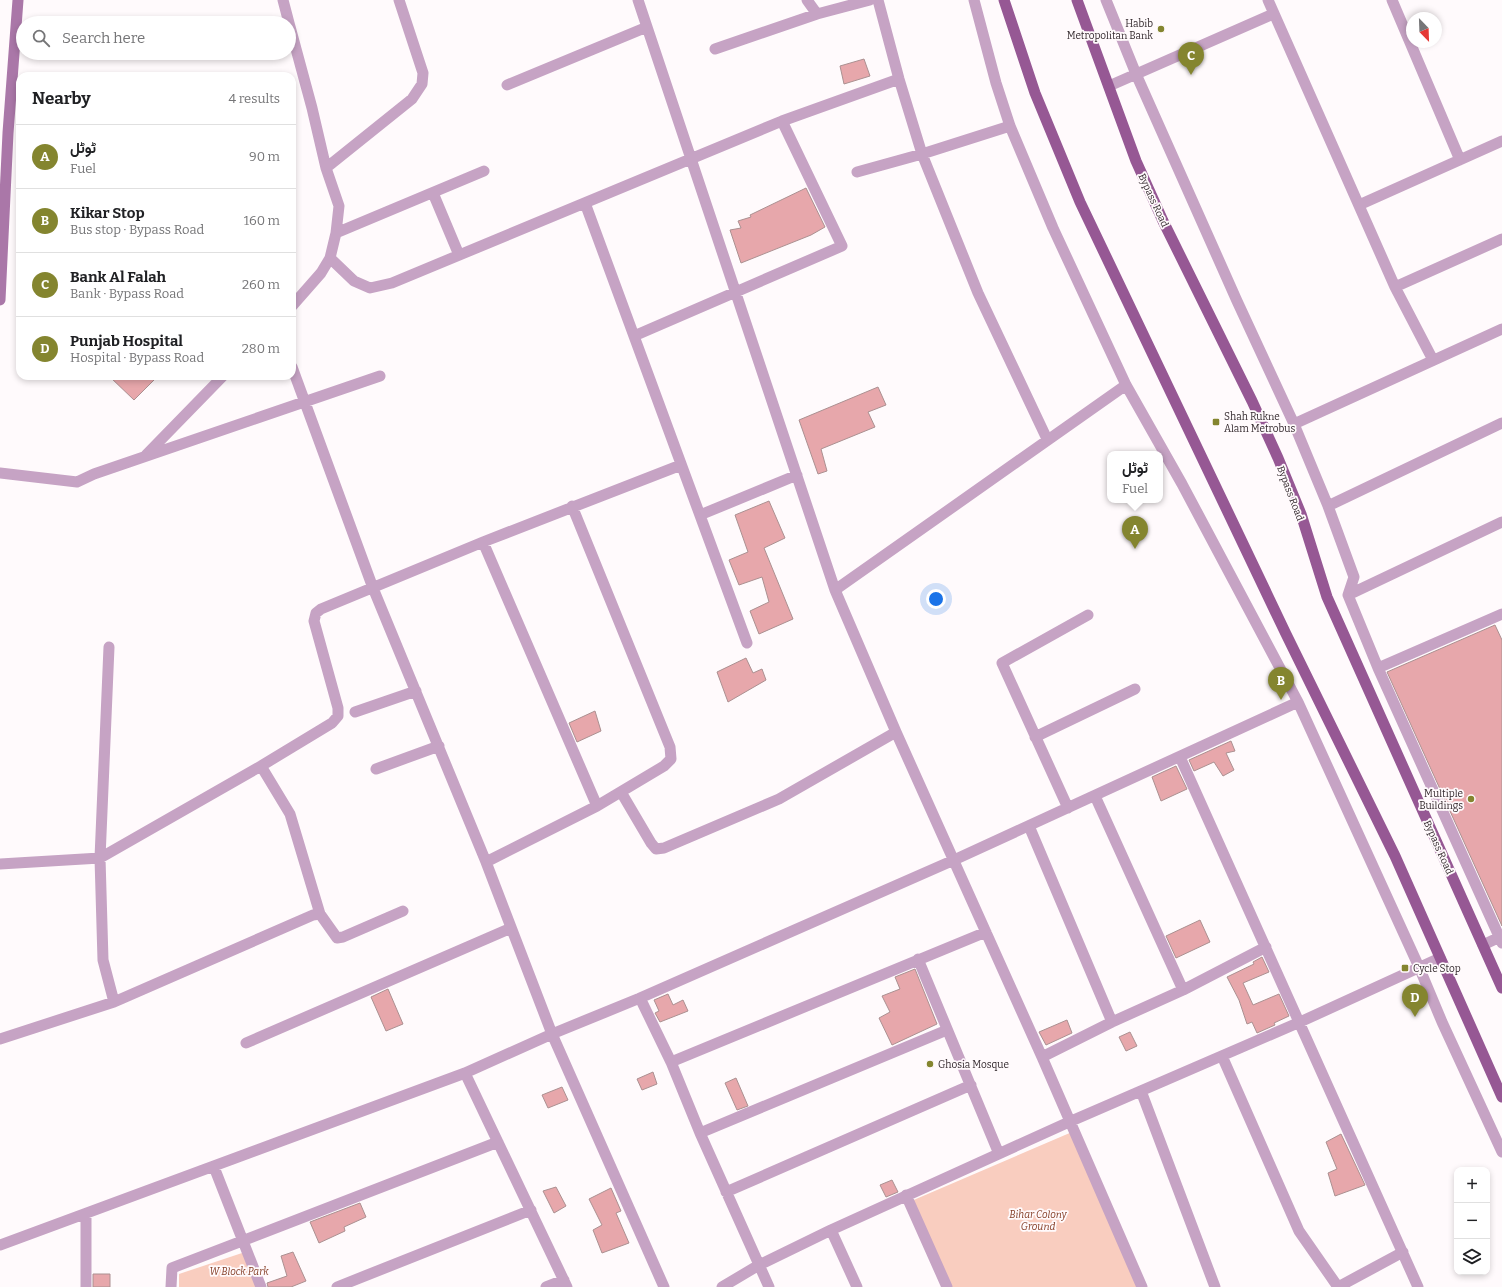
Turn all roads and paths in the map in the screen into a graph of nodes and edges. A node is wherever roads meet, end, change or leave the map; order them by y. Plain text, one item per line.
1 (18, 0) edge
2 (283, 0) edge
3 (399, 0) edge
4 (638, 0) edge
5 (807, 0) edge
6 (870, 0) edge
7 (878, 0) edge
8 (974, 0) edge
9 (1004, 0) edge
10 (1077, 0) edge
11 (1106, 0) edge
12 (1268, 0) edge
13 (1392, 0) edge
14 (817, 14) junction
15 (1273, 14) junction
16 (16, 16) edge
17 (287, 16) edge
18 (16, 19) edge
19 (647, 27) junction
20 (296, 49) edge
21 (715, 49) dead end
22 (1136, 74) junction
23 (899, 79) junction
24 (506, 85) dead end
25 (1109, 86) junction
26 (782, 121) junction
27 (1010, 126) junction
28 (4, 135) edge
29 (1502, 141) edge
30 (922, 154) junction
31 (691, 160) junction
32 (1460, 160) junction
33 (326, 168) junction
34 (484, 171) dead end
35 (857, 172) dead end
36 (433, 193) junction
37 (585, 203) junction
38 (1359, 205) junction
39 (2, 206) edge
40 (336, 233) junction
41 (1502, 239) edge
42 (459, 255) junction
43 (330, 258) junction
44 (0, 285) edge
45 (1395, 287) junction
46 (735, 293) junction
47 (0, 300) edge
48 (296, 301) edge
49 (1502, 329) edge
50 (634, 336) junction
51 (1432, 360) junction
52 (380, 376) dead end
53 (296, 378) edge
54 (219, 380) edge
55 (1126, 385) junction
56 (305, 402) junction
57 (1502, 423) edge
58 (1294, 424) junction
59 (1047, 439) junction
60 (144, 457) junction
61 (681, 465) junction
62 (0, 473) edge
63 (797, 475) junction
64 (572, 506) junction
65 (1328, 506) junction
66 (700, 515) junction
67 (1502, 522) edge
68 (483, 542) junction
69 (373, 588) junction
70 (835, 590) junction
71 (1348, 595) junction
72 (1088, 615) dead end
73 (1501, 617) edge
74 (747, 643) dead end
75 (109, 648) dead end
76 (1378, 668) junction
77 (1135, 689) dead end
78 (416, 691) junction
79 (1298, 702) junction
80 (355, 712) dead end
81 (896, 732) junction
82 (1035, 737) junction
83 (439, 746) junction
84 (1180, 757) junction
85 (261, 766) junction
86 (376, 769) dead end
87 (621, 792) junction
88 (1095, 796) junction
89 (597, 806) junction
90 (1068, 808) junction
91 (1029, 826) junction
92 (100, 858) junction
93 (954, 860) junction
94 (486, 862) junction
95 (0, 864) edge
96 (403, 911) dead end
97 (320, 914) junction
98 (512, 928) junction
99 (986, 932) junction
100 (1501, 939) edge
101 (1483, 945) junction
102 (1266, 947) junction
103 (1440, 958) junction
104 (918, 959) junction
105 (1419, 967) junction
106 (1502, 988) edge
107 (1183, 990) junction
108 (640, 998) junction
109 (114, 1002) junction
110 (1112, 1022) junction
111 (1300, 1022) junction
112 (947, 1030) junction
113 (552, 1034) junction
114 (0, 1039) edge
115 (246, 1043) dead end
116 (1222, 1056) junction
117 (1042, 1057) junction
118 (671, 1062) junction
119 (465, 1073) junction
120 (971, 1085) junction
121 (1140, 1091) junction
122 (1502, 1097) edge
123 (1070, 1122) junction
124 (700, 1133) junction
125 (498, 1142) junction
126 (1502, 1152) edge
127 (999, 1154) junction
128 (214, 1167) junction
129 (726, 1192) junction
130 (906, 1195) junction
131 (531, 1210) junction
132 (86, 1214) junction
133 (831, 1230) junction
134 (243, 1240) junction
135 (0, 1245) edge
136 (1403, 1252) junction
137 (759, 1265) junction
138 (565, 1284) edge
139 (86, 1287) edge
140 (171, 1287) edge
141 (262, 1287) edge
142 (337, 1287) edge
143 (546, 1287) edge
144 (664, 1287) edge
145 (722, 1287) edge
146 (769, 1287) edge
147 (857, 1287) edge
148 (947, 1287) edge
149 (1142, 1287) edge
150 (1215, 1287) edge
151 (1338, 1287) edge
152 (1418, 1287) edge

1 - 16 main road
2 - 17 street
3 - 33 street
4 - 19 street
5 - 14 street
6 - 14 street
7 - 23 street
8 - 27 street
9 - 103 main road
10 - 25 main road, Bypass Road
11 - 22 street
12 - 15 street
13 - 32 street
14 - 21 street
15 - 22 street
15 - 38 street
18 - 28 main road
19 - 24 street
19 - 31 street
20 - 33 street
22 - 25 street
22 - 58 street
23 - 26 street
23 - 30 street
25 - 101 main road, Bypass Road
26 - 31 street
26 - 46 street
27 - 30 street
27 - 55 street
28 - 39 main road
29 - 32 street
30 - 35 street
30 - 59 street
31 - 37 street
31 - 46 street
32 - 38 street
33 - 40 street
34 - 36 street
36 - 40 street
36 - 42 street
37 - 42 street
37 - 50 street
38 - 45 street
39 - 44 main road
40 - 43 street
41 - 45 street
42 - 43 street
43 - 48 street
44 - 47 main road
45 - 51 street
46 - 50 street
46 - 63 street
49 - 51 street
50 - 61 street
51 - 58 street
52 - 56 street
53 - 56 street
54 - 60 street
55 - 59 street
55 - 79 street
56 - 60 street
56 - 69 street
57 - 65 street
58 - 65 street
59 - 70 street
60 - 62 street
61 - 64 street
61 - 66 street
63 - 66 street
63 - 70 street
64 - 68 street
64 - 87 street
65 - 71 street
66 - 74 street
67 - 71 street
68 - 69 street
68 - 89 street
69 - 78 street
69 - 85 street
70 - 81 street
71 - 76 street
72 - 82 street
73 - 76 street
75 - 92 street
76 - 100 street
77 - 82 street
78 - 80 street
78 - 83 street
79 - 84 street
79 - 105 street
81 - 87 street
81 - 93 street
82 - 90 street
83 - 86 street
83 - 94 street
84 - 88 street
84 - 102 street
85 - 92 street
85 - 97 street
87 - 89 street
88 - 90 street
88 - 107 street
89 - 94 street
90 - 91 street
91 - 93 street
91 - 110 street
92 - 95 street
92 - 109 street
93 - 99 street
93 - 108 street
94 - 98 street
96 - 97 street
97 - 109 street
98 - 113 street
98 - 115 street
99 - 104 street
99 - 117 street
100 - 101 street
101 - 106 main road, Bypass Road
102 - 107 street
102 - 111 street
103 - 105 street
103 - 122 main road
104 - 112 street
104 - 118 street
105 - 111 street
105 - 126 street
107 - 110 street
108 - 113 street
108 - 118 street
109 - 114 street
110 - 117 street
111 - 116 street
111 - 136 street
112 - 120 street
112 - 124 street
113 - 119 street
113 - 144 street
116 - 121 street
116 - 151 street
117 - 123 street
118 - 124 street
119 - 125 street
119 - 128 street
120 - 127 street
120 - 129 street
121 - 123 street
121 - 150 street
123 - 127 street
123 - 149 street
124 - 129 street
125 - 131 street
125 - 134 street
127 - 130 street
128 - 132 street
128 - 134 street
129 - 137 street
130 - 133 street
130 - 148 street
131 - 138 street
131 - 142 street
132 - 135 street
132 - 139 street
133 - 137 street
133 - 147 street
134 - 140 street
134 - 141 street
136 - 151 street
136 - 152 street
137 - 145 street
137 - 146 street
138 - 143 street

